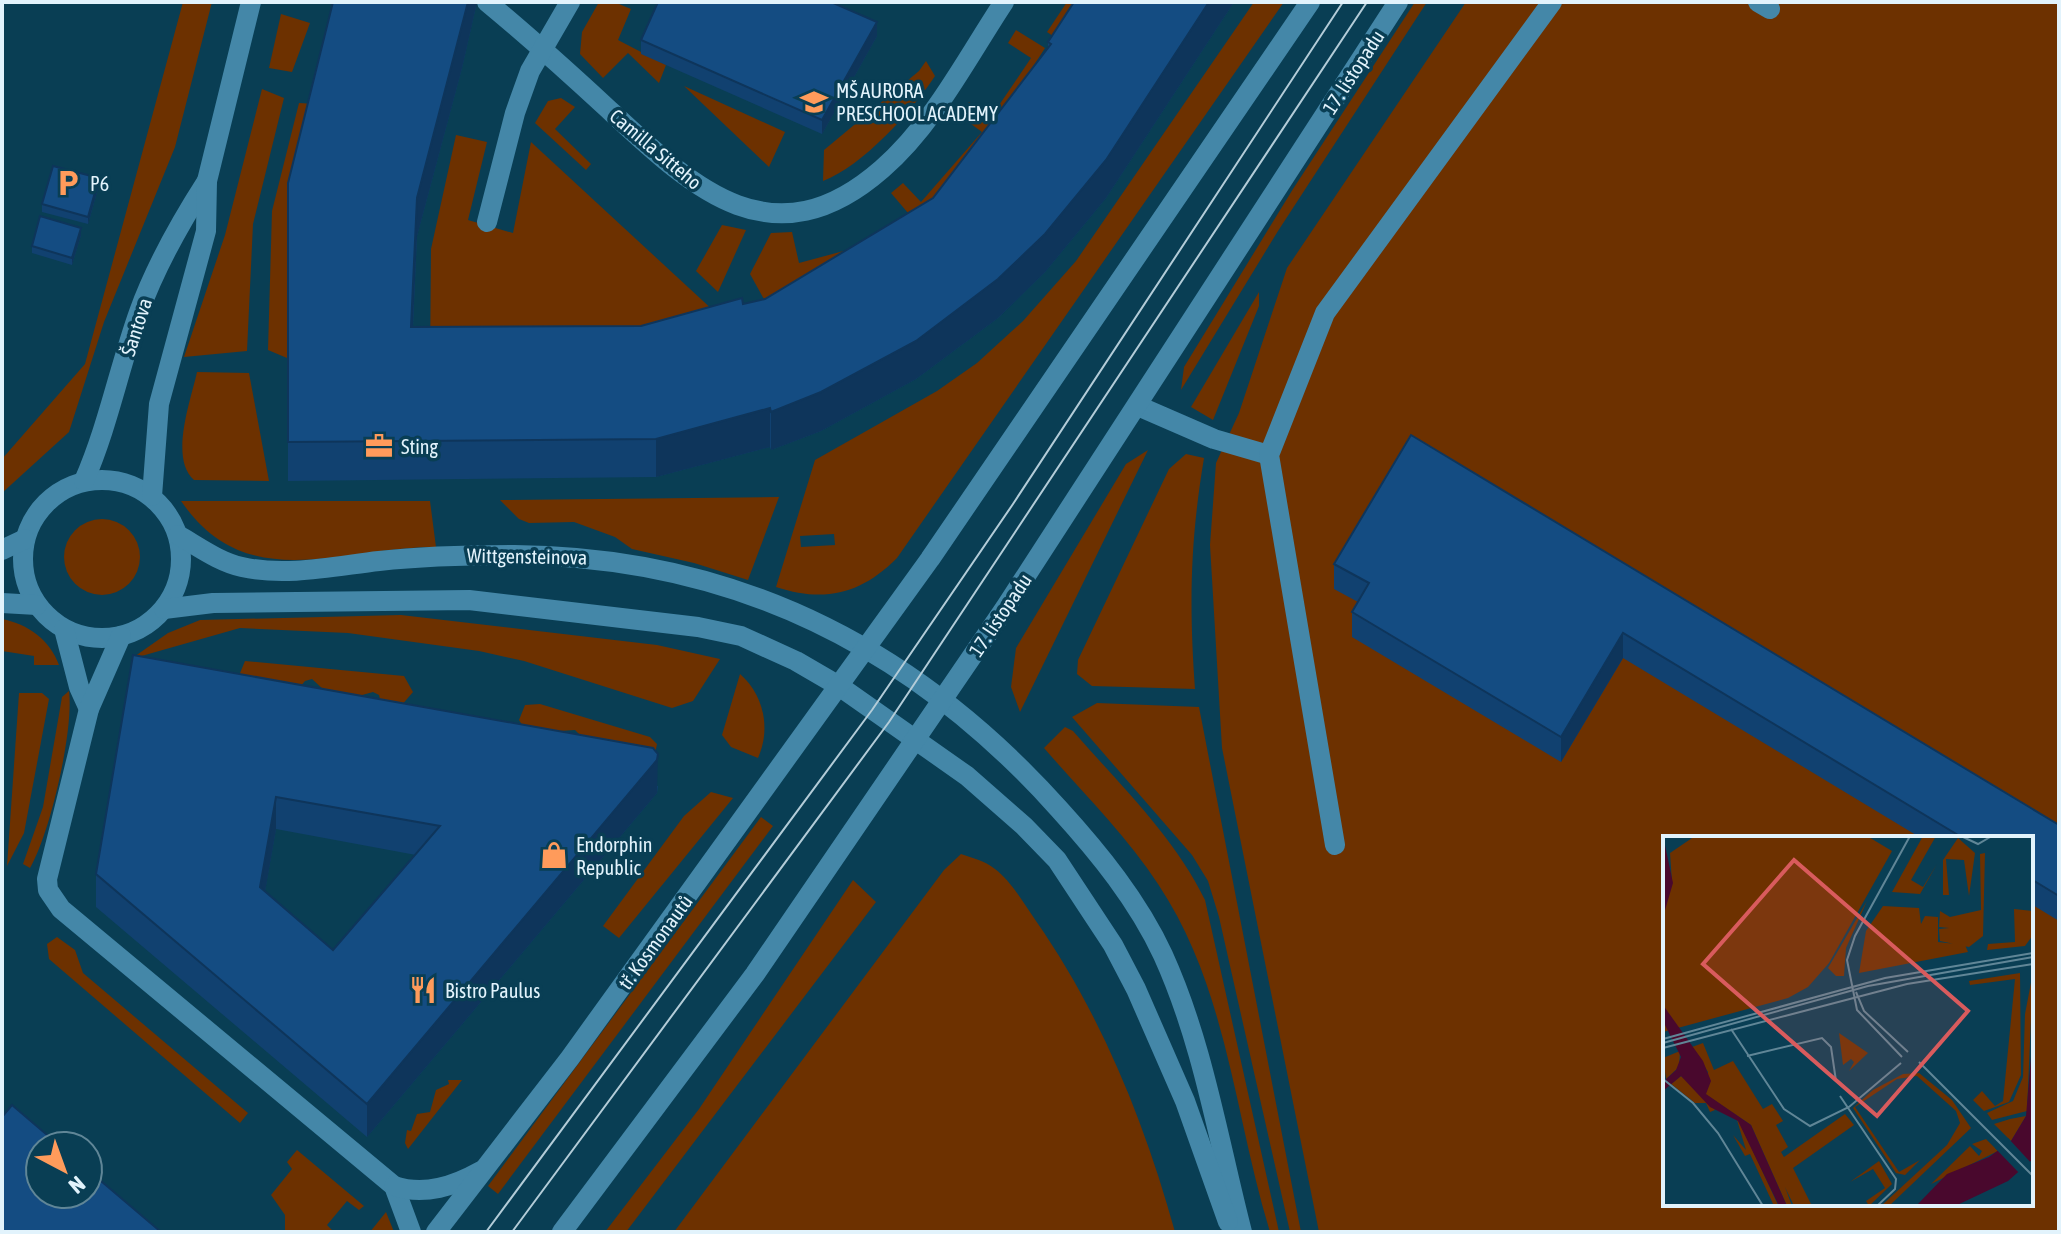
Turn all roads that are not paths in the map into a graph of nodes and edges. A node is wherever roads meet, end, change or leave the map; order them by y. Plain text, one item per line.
1 (251, 2) edge
2 (487, 2) edge
3 (570, 2) edge
4 (1004, 2) edge
5 (1310, 2) edge
6 (1398, 2) edge
7 (1552, 2) edge
8 (541, 47) junction
9 (207, 181) junction
10 (487, 222) dead end
11 (1138, 406) junction
12 (1269, 455) junction
13 (84, 481) junction
14 (152, 496) junction
15 (178, 535) junction
16 (25, 539) junction
17 (2, 550) edge
18 (2, 603) edge
19 (37, 605) junction
20 (164, 609) junction
21 (64, 629) junction
22 (121, 636) junction
23 (868, 647) junction
24 (839, 686) junction
25 (942, 701) junction
26 (89, 709) junction
27 (915, 739) junction
28 (1335, 845) dead end
29 (487, 1168) junction
30 (394, 1186) junction
31 (411, 1232) edge
32 (436, 1232) edge
33 (562, 1232) edge
34 (1232, 1232) edge
35 (1242, 1232) edge

1 - 9 street, Šantova
2 - 8 street, Camilla Sitteho
3 - 8 street
4 - 8 street, Camilla Sitteho
5 - 23 street
6 - 11 street, 17. listopadu
7 - 12 street
8 - 10 street
9 - 13 street, Šantova
9 - 14 street, Šantova
11 - 12 street
11 - 25 street, 17. listopadu
12 - 28 street
13 - 14 street
13 - 16 street
14 - 15 street, Wittgensteinova
15 - 20 street, Wittgensteinova
15 - 23 street, Wittgensteinova
16 - 17 street
16 - 19 street
18 - 19 street
19 - 21 street
20 - 22 street
20 - 24 street
21 - 22 street
21 - 26 street
22 - 26 street
23 - 24 street, tř. Kosmonautů
23 - 25 street, Wittgensteinova
24 - 27 street
24 - 29 street, tř. Kosmonautů
25 - 27 street
25 - 35 street
26 - 30 street
27 - 33 street
27 - 34 street
29 - 30 street
29 - 32 street, tř. Kosmonautů
30 - 31 street

